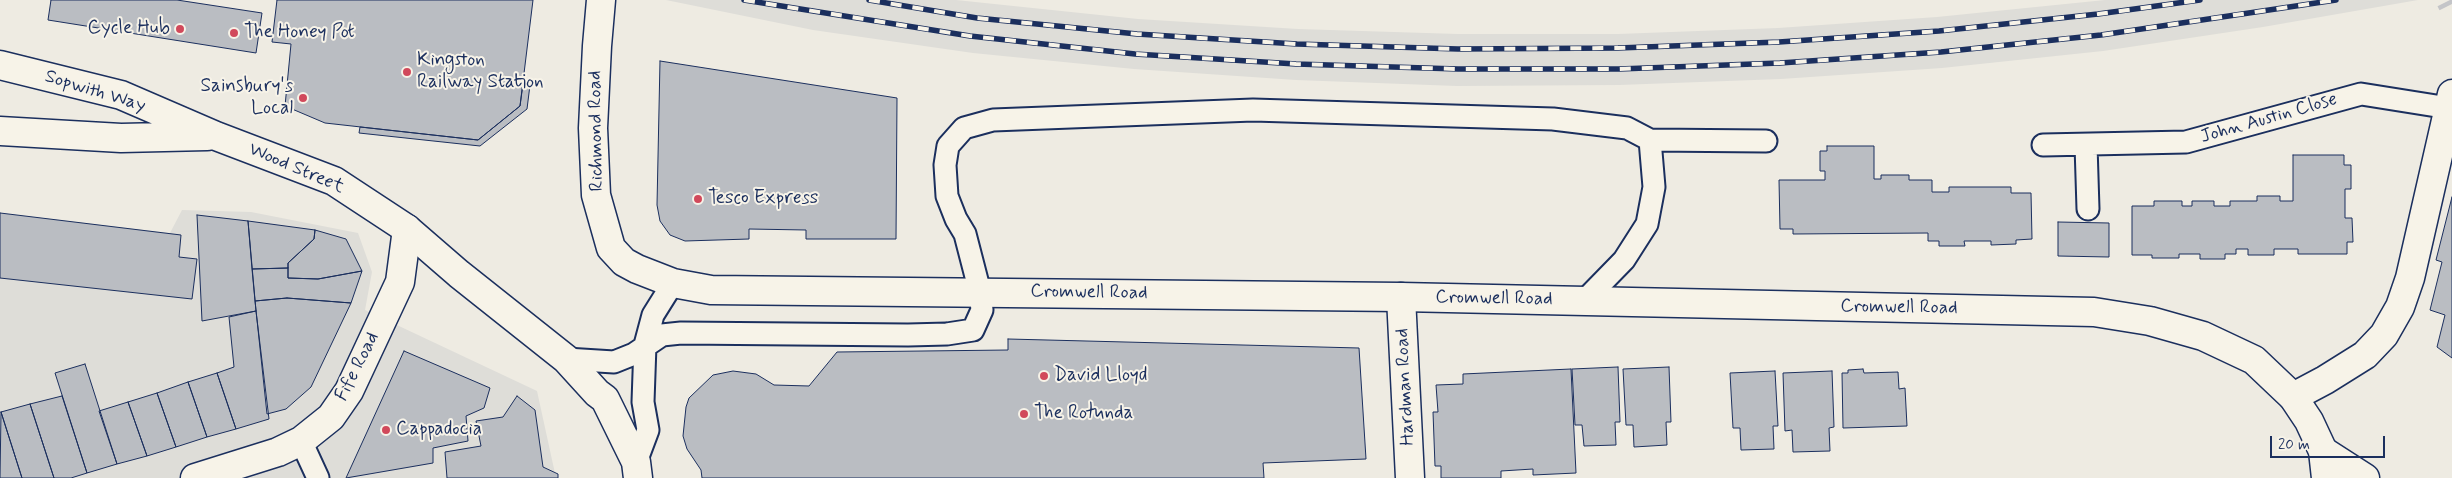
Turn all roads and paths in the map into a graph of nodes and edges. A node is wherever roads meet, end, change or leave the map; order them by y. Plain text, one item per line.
1 (601, 0) edge
2 (0, 65) edge
3 (2451, 101) edge
4 (0, 131) edge
5 (216, 136) junction
6 (1650, 140) junction
7 (1766, 141) dead end
8 (2043, 145) dead end
9 (2086, 145) junction
10 (2088, 209) dead end
11 (406, 229) junction
12 (673, 284) junction
13 (980, 292) junction
14 (1402, 297) junction
15 (1584, 301) junction
16 (645, 345) junction
17 (566, 359) junction
18 (2293, 397) junction
19 (301, 441) junction
20 (2323, 451) junction
21 (637, 470) edge
22 (195, 478) edge
23 (318, 478) edge
24 (1410, 478) edge
25 (2326, 478) edge
26 (2365, 478) edge

1 - 12 main road, Richmond Road
2 - 5 main road, Sopwith Way
3 - 9 lane, John Austin Close
3 - 18 main road
4 - 5 main road, Wood Street
5 - 11 main road, Wood Street
6 - 7 lane
6 - 13 lane
6 - 15 lane
8 - 9 lane, John Austin Close
9 - 10 lane
11 - 17 main road, Wood Street
11 - 19 main road, Fife Road
12 - 13 main road, Cromwell Road
12 - 16 lane
13 - 14 main road, Cromwell Road
13 - 16 lane
14 - 15 main road, Cromwell Road
14 - 24 main road, Hardman Road
15 - 18 main road, Cromwell Road
16 - 17 lane
16 - 21 lane
17 - 21 main road, Wood Street
18 - 20 main road, Cromwell Road
19 - 22 main road, Fife Road
19 - 23 lane
20 - 25 main road
20 - 26 main road

